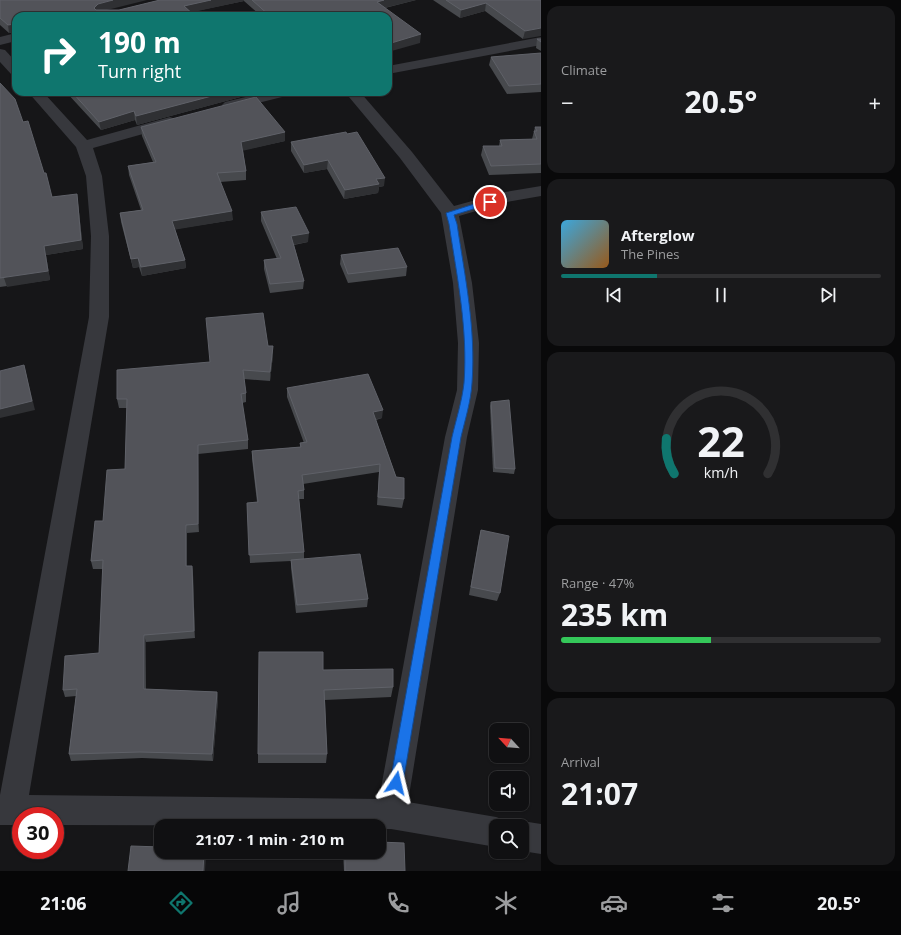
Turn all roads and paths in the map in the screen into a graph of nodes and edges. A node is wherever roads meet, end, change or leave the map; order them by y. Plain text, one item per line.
1 (12, 38) edge
2 (0, 41) edge
3 (541, 41) edge
4 (0, 53) edge
5 (12, 66) edge
6 (392, 69) edge
7 (39, 96) edge
8 (269, 96) edge
9 (356, 96) edge
10 (215, 109) edge
11 (186, 117) edge
12 (84, 146) junction
13 (541, 190) edge
14 (450, 213) junction
15 (6, 810) edge
16 (391, 814) junction
17 (489, 831) edge
18 (529, 837) edge
19 (541, 839) edge

1 - 2 street
3 - 6 street
4 - 5 street
7 - 12 street
8 - 10 street
9 - 14 street
11 - 12 street
12 - 15 street
13 - 14 street
14 - 16 street
15 - 16 street
16 - 17 street
18 - 19 street

